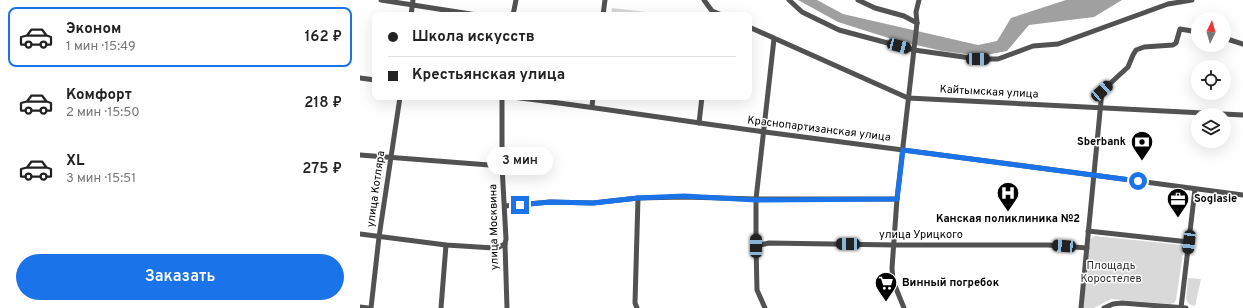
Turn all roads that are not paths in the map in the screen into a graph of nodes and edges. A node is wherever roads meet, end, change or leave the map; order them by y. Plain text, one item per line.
1 (381, 0) edge
2 (516, 0) edge
3 (605, 0) edge
4 (704, 0) edge
5 (789, 0) edge
6 (858, 0) edge
7 (918, 0) edge
8 (1192, 0) edge
9 (413, 3) edge
10 (461, 12) edge
11 (514, 12) edge
12 (603, 12) edge
13 (711, 12) edge
14 (917, 23) junction
15 (752, 28) edge
16 (1191, 30) edge
17 (774, 39) junction
18 (1231, 40) edge
19 (1243, 44) edge
20 (914, 50) junction
21 (360, 78) edge
22 (372, 80) edge
23 (908, 98) junction
24 (400, 100) edge
25 (502, 100) edge
26 (536, 100) edge
27 (593, 100) edge
28 (702, 100) edge
29 (592, 107) junction
30 (1101, 107) junction
31 (1243, 115) edge
32 (699, 123) junction
33 (763, 132) junction
34 (903, 150) junction
35 (360, 155) edge
36 (390, 158) junction
37 (502, 166) junction
38 (1094, 175) junction
39 (1195, 189) junction
40 (1243, 196) edge
41 (638, 198) junction
42 (897, 199) junction
43 (756, 200) junction
44 (505, 206) junction
45 (1088, 231) junction
46 (360, 234) edge
47 (379, 237) junction
48 (1189, 242) junction
49 (505, 244) junction
50 (446, 245) junction
51 (894, 245) junction
52 (756, 246) junction
53 (1087, 248) junction
54 (360, 307) edge
55 (368, 308) edge
56 (371, 308) edge
57 (441, 308) edge
58 (506, 308) edge
59 (637, 308) edge
60 (765, 308) edge
61 (904, 308) edge
62 (1081, 308) edge
63 (1104, 308) edge
64 (1183, 308) edge

1 - 9 street
2 - 11 street
3 - 12 street
4 - 13 street
5 - 20 street
6 - 14 street
7 - 14 street
8 - 20 street
9 - 10 street
14 - 20 street
15 - 17 street, Кайтымская улица
16 - 30 street
17 - 23 street, Кайтымская улица
17 - 33 street
18 - 19 street
20 - 23 street
21 - 22 street
23 - 30 street, Кайтымская улица
23 - 34 street
24 - 36 street, улица Котляра
25 - 37 street, улица Москвина
26 - 29 street, Краснопартизанская улица
27 - 29 street
28 - 32 street
29 - 32 street, Краснопартизанская улица
30 - 31 street, Кайтымская улица
30 - 38 street
32 - 33 street, Краснопартизанская улица
33 - 34 street, Краснопартизанская улица
33 - 43 street
34 - 38 street, Краснопартизанская улица
34 - 42 street
35 - 36 street
36 - 37 street
36 - 47 street, улица Котляра
37 - 44 street, улица Москвина
38 - 39 street, Краснопартизанская улица
38 - 45 street
39 - 40 street, Краснопартизанская улица
39 - 48 street
41 - 43 street
41 - 44 street
41 - 59 street
42 - 43 street
42 - 51 street
43 - 52 street
44 - 49 street, улица Москвина
45 - 48 street
45 - 53 street
46 - 47 street
47 - 50 street
47 - 56 street, улица Котляра
48 - 64 street
49 - 50 street
49 - 58 street, улица Москвина
50 - 57 street
51 - 52 street, улица Урицкого
51 - 53 street, улица Урицкого
51 - 61 street
52 - 60 street
53 - 62 street
54 - 55 street
63 - 64 street

